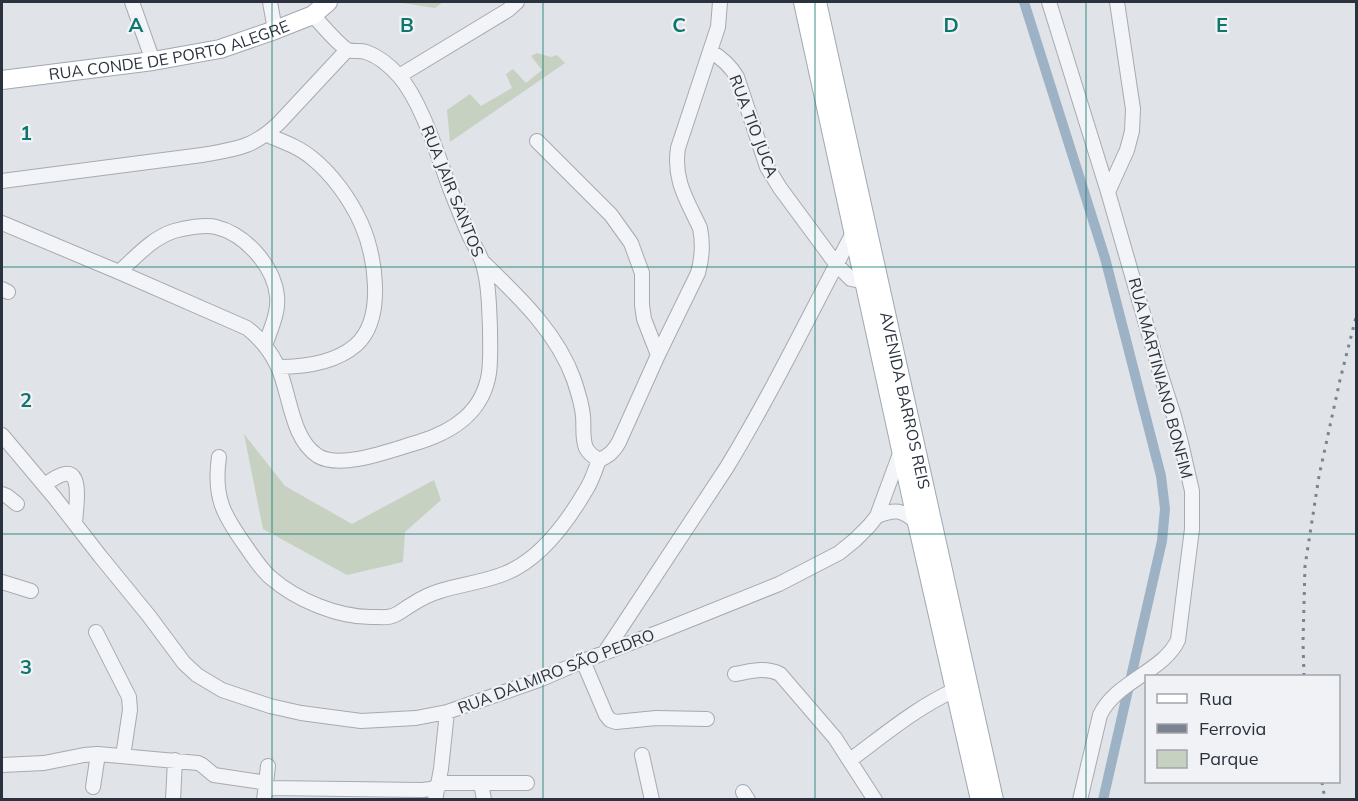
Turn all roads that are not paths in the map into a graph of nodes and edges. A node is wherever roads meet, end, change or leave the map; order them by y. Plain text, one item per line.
1 (132, 2) edge
2 (270, 2) edge
3 (328, 2) edge
4 (517, 2) edge
5 (720, 2) edge
6 (803, 2) edge
7 (817, 2) edge
8 (1049, 2) edge
9 (1117, 2) edge
10 (313, 15) junction
11 (275, 30) junction
12 (347, 50) junction
13 (710, 51) junction
14 (153, 61) junction
15 (399, 76) junction
16 (2, 80) edge
17 (267, 135) junction
18 (537, 141) dead end
19 (2, 181) edge
20 (1108, 192) junction
21 (2, 223) edge
22 (854, 231) junction
23 (482, 261) junction
24 (836, 264) junction
25 (119, 272) junction
26 (865, 282) junction
27 (265, 346) junction
28 (658, 355) junction
29 (278, 367) junction
30 (2, 435) edge
31 (901, 451) junction
32 (219, 457) dead end
33 (599, 460) junction
34 (45, 485) junction
35 (2, 494) edge
36 (17, 504) dead end
37 (877, 516) junction
38 (917, 522) junction
39 (75, 523) junction
40 (2, 582) edge
41 (31, 591) dead end
42 (96, 632) dead end
43 (605, 652) junction
44 (583, 661) junction
45 (735, 674) dead end
46 (955, 690) junction
47 (447, 712) junction
48 (707, 719) dead end
49 (98, 754) junction
50 (642, 755) dead end
51 (123, 756) junction
52 (175, 760) junction
53 (850, 760) junction
54 (2, 765) edge
55 (268, 766) dead end
56 (481, 783) junction
57 (526, 783) dead end
58 (266, 785) junction
59 (93, 787) dead end
60 (436, 793) edge
61 (172, 800) edge
62 (264, 800) edge
63 (484, 800) edge
64 (652, 800) edge
65 (875, 800) edge
66 (980, 800) edge
67 (994, 800) edge
68 (1080, 800) edge

1 - 14 street
2 - 11 street
3 - 10 main road, RUA CONDE DE PORTO ALEGRE
4 - 15 street
5 - 13 street
6 - 22 main road, AVENIDA BARROS REIS
7 - 67 main road, AVENIDA BARROS REIS
8 - 20 street, RUA MARTINIANO BONFIM
9 - 20 street
10 - 11 main road, RUA CONDE DE PORTO ALEGRE
10 - 12 street
11 - 14 main road, RUA CONDE DE PORTO ALEGRE
12 - 15 street, RUA JAIR SANTOS
12 - 17 street
13 - 24 street, RUA TIO JUCA
13 - 28 street
14 - 16 main road, RUA CONDE DE PORTO ALEGRE
15 - 23 street, RUA JAIR SANTOS
17 - 19 street
17 - 29 street
18 - 28 street
20 - 68 street, RUA MARTINIANO BONFIM
21 - 25 street, RUA JAIR SANTOS
22 - 24 street
22 - 26 main road, AVENIDA BARROS REIS
23 - 29 street, RUA JAIR SANTOS
23 - 33 street
24 - 26 street, RUA TIO JUCA
24 - 43 street
25 - 27 street, RUA JAIR SANTOS
25 - 27 street
26 - 31 main road, AVENIDA BARROS REIS
27 - 29 street, RUA JAIR SANTOS
28 - 33 street
30 - 34 street, RUA DALMIRO SÃO PEDRO
31 - 37 street, RUA DALMIRO SÃO PEDRO
31 - 38 main road, AVENIDA BARROS REIS
32 - 33 street
34 - 39 street, RUA DALMIRO SÃO PEDRO
34 - 39 street
35 - 36 street
37 - 38 street
37 - 43 street, RUA DALMIRO SÃO PEDRO
38 - 46 main road, AVENIDA BARROS REIS
39 - 47 street, RUA DALMIRO SÃO PEDRO
40 - 41 street
42 - 51 street
43 - 44 street, RUA DALMIRO SÃO PEDRO
44 - 47 street, RUA DALMIRO SÃO PEDRO
44 - 48 street
45 - 53 street
46 - 53 street
46 - 66 main road, AVENIDA BARROS REIS
47 - 60 street
49 - 51 street
49 - 54 street
49 - 59 street
50 - 64 street
51 - 52 street
52 - 58 street
52 - 61 street
53 - 65 street
55 - 58 street
56 - 57 street
56 - 60 street
56 - 63 street
58 - 60 street
58 - 62 street

